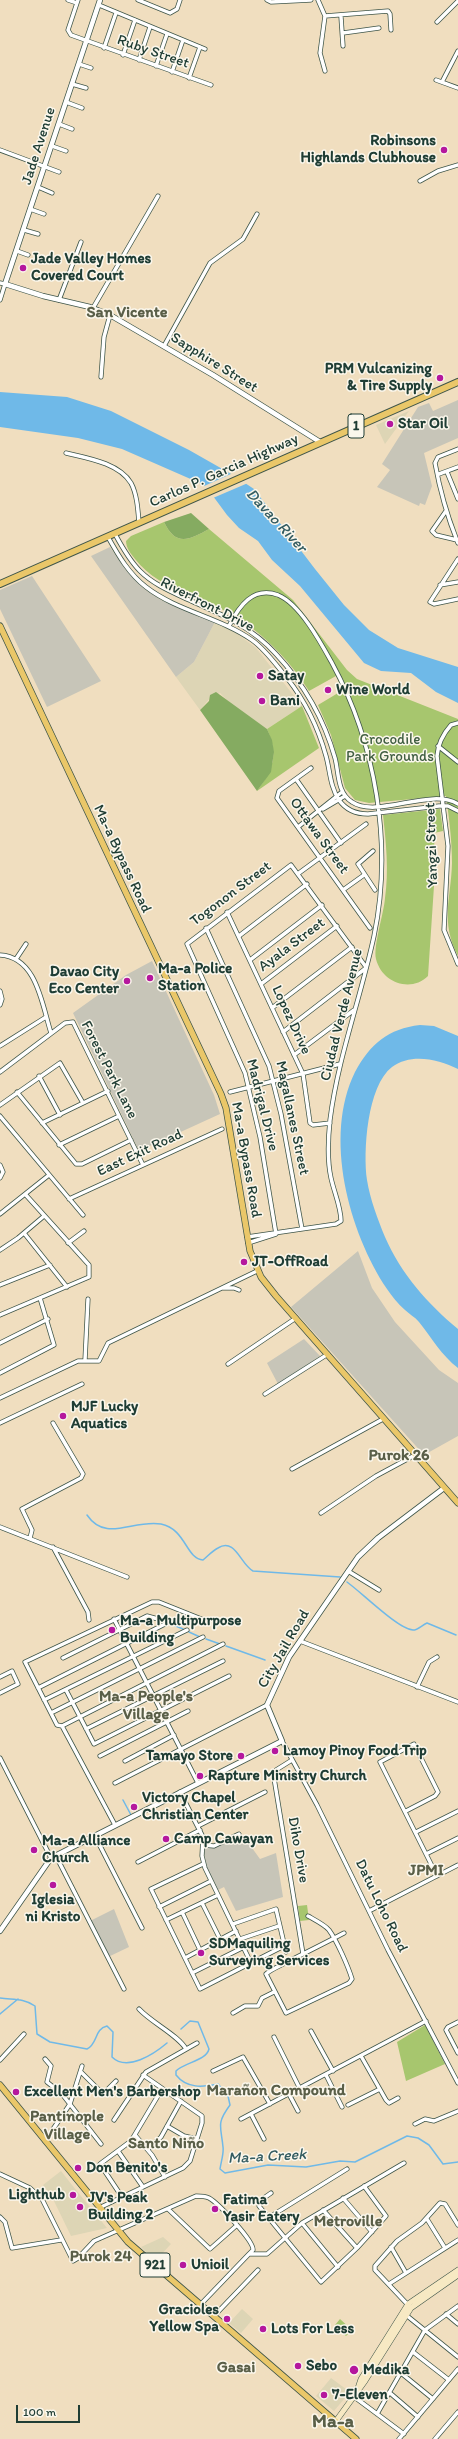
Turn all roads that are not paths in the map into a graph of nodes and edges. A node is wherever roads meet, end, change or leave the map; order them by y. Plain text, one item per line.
1 (68, 0) edge
2 (100, 0) edge
3 (138, 0) edge
4 (180, 0) edge
5 (311, 0) edge
6 (318, 0) edge
7 (268, 1) edge
8 (458, 1) edge
9 (77, 2) edge
10 (99, 5) junction
11 (116, 13) junction
12 (325, 16) junction
13 (341, 17) junction
14 (135, 20) junction
15 (437, 22) dead end
16 (150, 27) junction
17 (379, 28) dead end
18 (391, 30) dead end
19 (343, 33) junction
20 (168, 34) junction
21 (183, 40) junction
22 (86, 41) junction
23 (343, 46) dead end
24 (200, 47) junction
25 (104, 48) junction
26 (206, 49) dead end
27 (458, 51) edge
28 (123, 55) junction
29 (139, 60) junction
30 (79, 64) junction
31 (156, 66) junction
32 (91, 68) dead end
33 (325, 71) dead end
34 (172, 72) junction
35 (189, 78) junction
36 (436, 80) dead end
37 (442, 82) junction
38 (72, 84) junction
39 (211, 85) dead end
40 (86, 88) dead end
41 (458, 88) edge
42 (66, 102) junction
43 (82, 108) dead end
44 (59, 124) junction
45 (72, 129) dead end
46 (52, 146) junction
47 (0, 150) edge
48 (66, 151) dead end
49 (458, 165) edge
50 (44, 167) junction
51 (59, 172) dead end
52 (420, 181) dead end
53 (38, 187) junction
54 (52, 193) dead end
55 (158, 196) dead end
56 (30, 209) junction
57 (44, 214) dead end
58 (257, 214) dead end
59 (24, 230) junction
60 (38, 234) dead end
61 (81, 242) dead end
62 (16, 251) junction
63 (28, 255) dead end
64 (0, 283) edge
65 (5, 284) junction
66 (0, 300) edge
67 (59, 300) junction
68 (93, 308) junction
69 (110, 315) junction
70 (164, 346) junction
71 (101, 376) dead end
72 (458, 382) edge
73 (320, 442) junction
74 (458, 448) edge
75 (66, 453) dead end
76 (458, 467) edge
77 (447, 472) junction
78 (439, 474) junction
79 (458, 499) edge
80 (446, 512) junction
81 (140, 523) junction
82 (115, 534) junction
83 (108, 537) junction
84 (457, 542) edge
85 (458, 559) edge
86 (456, 565) edge
87 (458, 582) edge
88 (0, 584) edge
89 (440, 585) junction
90 (458, 600) edge
91 (232, 619) junction
92 (0, 626) edge
93 (229, 626) junction
94 (276, 654) junction
95 (270, 658) junction
96 (458, 723) edge
97 (438, 746) junction
98 (458, 762) edge
99 (311, 768) dead end
100 (296, 779) junction
101 (344, 794) junction
102 (338, 798) junction
103 (443, 799) junction
104 (458, 804) edge
105 (378, 806) junction
106 (444, 806) junction
107 (320, 810) junction
108 (458, 811) edge
109 (378, 813) junction
110 (366, 824) dead end
111 (298, 827) junction
112 (341, 843) junction
113 (373, 851) dead end
114 (320, 858) junction
115 (299, 873) junction
116 (364, 875) junction
117 (307, 884) junction
118 (343, 890) junction
119 (375, 890) dead end
120 (322, 905) junction
121 (227, 912) junction
122 (337, 926) junction
123 (206, 928) junction
124 (370, 928) dead end
125 (239, 936) junction
126 (26, 944) dead end
127 (187, 944) joint
128 (352, 947) junction
129 (0, 955) edge
130 (16, 959) junction
131 (250, 960) junction
132 (458, 964) edge
133 (366, 968) junction
134 (261, 984) junction
135 (0, 991) edge
136 (0, 1005) edge
137 (272, 1008) junction
138 (355, 1010) junction
139 (46, 1017) junction
140 (283, 1032) junction
141 (51, 1033) junction
142 (0, 1046) edge
143 (294, 1055) junction
144 (340, 1064) junction
145 (0, 1072) edge
146 (303, 1074) junction
147 (39, 1076) junction
148 (273, 1081) junction
149 (248, 1087) junction
150 (17, 1092) junction
151 (108, 1092) junction
152 (230, 1092) dead end
153 (84, 1103) junction
154 (0, 1105) edge
155 (60, 1115) junction
156 (0, 1116) edge
157 (119, 1116) junction
158 (42, 1123) junction
159 (330, 1123) junction
160 (222, 1129) dead end
161 (131, 1140) junction
162 (59, 1145) junction
163 (0, 1165) edge
164 (143, 1165) junction
165 (49, 1175) junction
166 (0, 1178) edge
167 (25, 1194) junction
168 (69, 1199) junction
169 (0, 1214) edge
170 (83, 1215) dead end
171 (44, 1216) junction
172 (302, 1230) junction
173 (84, 1231) dead end
174 (24, 1233) junction
175 (276, 1234) junction
176 (248, 1240) junction
177 (68, 1243) junction
178 (0, 1250) edge
179 (50, 1265) junction
180 (258, 1271) junction
181 (0, 1285) edge
182 (67, 1287) junction
183 (222, 1288) junction
184 (239, 1290) dead end
185 (40, 1298) junction
186 (88, 1300) dead end
187 (0, 1315) edge
188 (296, 1318) junction
189 (48, 1319) junction
190 (0, 1343) edge
191 (328, 1354) junction
192 (85, 1360) junction
193 (228, 1364) dead end
194 (0, 1372) edge
195 (82, 1384) dead end
196 (265, 1394) dead end
197 (0, 1398) edge
198 (383, 1419) junction
199 (0, 1423) edge
200 (53, 1423) dead end
201 (415, 1455) junction
202 (292, 1469) dead end
203 (444, 1488) junction
204 (458, 1502) edge
205 (321, 1513) dead end
206 (0, 1527) edge
207 (30, 1538) junction
208 (53, 1547) junction
209 (348, 1571) junction
210 (127, 1576) dead end
211 (379, 1590) dead end
212 (114, 1618) junction
213 (89, 1620) dead end
214 (204, 1620) dead end
215 (120, 1630) junction
216 (187, 1630) dead end
217 (203, 1637) dead end
218 (300, 1641) junction
219 (127, 1644) junction
220 (223, 1644) dead end
221 (134, 1657) junction
222 (436, 1657) dead end
223 (62, 1658) dead end
224 (223, 1661) dead end
225 (140, 1670) junction
226 (229, 1676) dead end
227 (0, 1677) edge
228 (147, 1683) junction
229 (417, 1686) junction
230 (38, 1688) junction
231 (66, 1690) junction
232 (0, 1693) edge
233 (153, 1696) junction
234 (44, 1700) junction
235 (73, 1702) junction
236 (458, 1702) edge
237 (267, 1705) junction
238 (160, 1710) junction
239 (188, 1711) dead end
240 (51, 1713) junction
241 (80, 1717) junction
242 (167, 1722) junction
243 (62, 1726) junction
244 (86, 1729) junction
245 (174, 1736) junction
246 (282, 1741) junction
247 (181, 1749) junction
248 (100, 1756) dead end
249 (0, 1758) edge
250 (292, 1760) junction
251 (125, 1761) dead end
252 (115, 1783) dead end
253 (198, 1783) junction
254 (180, 1792) junction
255 (265, 1792) dead end
256 (406, 1811) junction
257 (458, 1811) edge
258 (115, 1825) junction
259 (198, 1826) junction
260 (200, 1830) junction
261 (416, 1832) junction
262 (239, 1834) dead end
263 (95, 1836) junction
264 (458, 1838) edge
265 (203, 1844) junction
266 (426, 1854) junction
267 (56, 1856) junction
268 (51, 1858) junction
269 (138, 1862) dead end
270 (203, 1864) junction
271 (458, 1865) edge
272 (437, 1876) junction
273 (212, 1881) junction
274 (218, 1895) junction
275 (202, 1902) junction
276 (159, 1907) junction
277 (370, 1911) junction
278 (182, 1912) junction
279 (308, 1916) dead end
280 (166, 1920) junction
281 (233, 1924) junction
282 (280, 1926) junction
283 (142, 1928) dead end
284 (0, 1931) edge
285 (236, 1931) junction
286 (344, 1933) dead end
287 (240, 1939) junction
288 (333, 1939) junction
289 (220, 1940) junction
290 (284, 1946) junction
291 (244, 1947) junction
292 (200, 1950) junction
293 (286, 1952) dead end
294 (303, 1954) junction
295 (185, 1958) junction
296 (251, 1963) junction
297 (192, 1973) junction
298 (124, 1989) dead end
299 (274, 1992) junction
300 (139, 2009) dead end
301 (233, 2013) dead end
302 (426, 2021) junction
303 (458, 2022) edge
304 (311, 2031) dead end
305 (24, 2034) dead end
306 (274, 2037) dead end
307 (197, 2043) dead end
308 (456, 2047) edge
309 (186, 2049) junction
310 (458, 2053) edge
311 (361, 2056) junction
312 (45, 2059) dead end
313 (0, 2060) edge
314 (82, 2066) dead end
315 (213, 2071) dead end
316 (333, 2071) junction
317 (82, 2072) junction
318 (143, 2075) junction
319 (326, 2075) junction
320 (116, 2081) dead end
321 (458, 2083) edge
322 (1, 2087) edge
323 (162, 2089) junction
324 (300, 2089) junction
325 (378, 2090) junction
326 (289, 2094) junction
327 (398, 2098) dead end
328 (181, 2101) junction
329 (70, 2104) junction
330 (270, 2104) junction
331 (348, 2105) dead end
332 (342, 2107) dead end
333 (298, 2111) dead end
334 (458, 2111) edge
335 (251, 2114) junction
336 (241, 2119) dead end
337 (114, 2120) dead end
338 (415, 2124) dead end
339 (167, 2126) junction
340 (135, 2135) junction
341 (197, 2139) junction
342 (264, 2140) dead end
343 (45, 2141) junction
344 (101, 2144) dead end
345 (148, 2149) junction
346 (118, 2151) junction
347 (404, 2163) dead end
348 (347, 2169) dead end
349 (0, 2174) edge
350 (164, 2177) junction
351 (364, 2186) junction
352 (143, 2187) junction
353 (271, 2193) dead end
354 (122, 2197) junction
355 (343, 2198) junction
356 (99, 2208) junction
357 (168, 2209) junction
358 (323, 2210) junction
359 (0, 2217) edge
360 (268, 2218) junction
361 (427, 2219) junction
362 (302, 2223) junction
363 (458, 2225) edge
364 (236, 2226) junction
365 (118, 2231) junction
366 (372, 2232) junction
367 (283, 2238) junction
368 (61, 2240) junction
369 (458, 2240) edge
370 (391, 2247) junction
371 (357, 2248) junction
372 (445, 2248) junction
373 (249, 2254) junction
374 (338, 2267) junction
375 (258, 2270) dead end
376 (458, 2270) edge
377 (406, 2273) junction
378 (458, 2275) edge
379 (389, 2284) junction
380 (200, 2304) junction
381 (409, 2306) junction
382 (458, 2306) edge
383 (404, 2313) junction
384 (446, 2314) junction
385 (214, 2316) junction
386 (458, 2324) edge
387 (426, 2330) junction
388 (413, 2352) junction
389 (458, 2357) edge
390 (458, 2369) edge
391 (401, 2373) junction
392 (449, 2380) junction
393 (390, 2393) junction
394 (353, 2396) junction
395 (433, 2399) junction
396 (458, 2412) edge
397 (377, 2414) junction
398 (418, 2417) junction
399 (336, 2421) junction
400 (404, 2434) junction
401 (356, 2439) edge
402 (399, 2439) edge
403 (435, 2439) edge

1 - 9 street
2 - 10 street, Jade Avenue
3 - 4 street
5 - 7 street
6 - 12 street
8 - 15 street
9 - 22 street, Ruby Street
10 - 11 street
10 - 22 street, Jade Avenue
11 - 14 street
11 - 25 street
12 - 13 street
12 - 33 street
13 - 18 street
13 - 19 street
14 - 16 street
14 - 28 street
16 - 20 street
16 - 29 street
17 - 19 street
19 - 23 street
20 - 21 street
20 - 31 street
21 - 24 street
21 - 34 street
22 - 25 street, Ruby Street
22 - 30 street, Jade Avenue
24 - 26 street
24 - 35 street
25 - 28 street, Ruby Street
27 - 37 street
28 - 29 street, Ruby Street
29 - 31 street, Ruby Street
30 - 32 street
30 - 38 street, Jade Avenue
31 - 34 street, Ruby Street
34 - 35 street, Ruby Street
35 - 39 street, Ruby Street
36 - 37 street
37 - 41 street
38 - 40 street
38 - 42 street, Jade Avenue
42 - 43 street
42 - 44 street, Jade Avenue
44 - 45 street
44 - 46 street, Jade Avenue
46 - 48 street
46 - 50 street, Jade Avenue
47 - 50 street
49 - 52 street
50 - 51 street
50 - 53 street, Jade Avenue
53 - 54 street
53 - 56 street, Jade Avenue
55 - 68 street
56 - 57 street
56 - 59 street, Jade Avenue
58 - 70 street
59 - 60 street
59 - 62 street, Jade Avenue
61 - 67 street
62 - 63 street
62 - 65 street, Jade Avenue
64 - 65 street, Sapphire Street
65 - 66 street, Jade Avenue
65 - 67 street, Sapphire Street
67 - 68 street, Sapphire Street
68 - 69 street, Sapphire Street
69 - 70 street, Sapphire Street
69 - 71 street
70 - 73 street, Sapphire Street
72 - 73 highway, Carlos P. Garcia Highway / 1
73 - 81 highway, Carlos P. Garcia Highway / 1
74 - 78 street
75 - 81 street
76 - 77 street
77 - 78 street
77 - 79 street
78 - 80 street
80 - 84 street
80 - 84 street
81 - 82 highway, Carlos P. Garcia Highway / 1
82 - 83 highway, Carlos P. Garcia Highway / 1
82 - 91 street, Riverfront Drive
83 - 88 highway, Carlos P. Garcia Highway / 1
83 - 93 street, Riverfront Drive
85 - 86 street
86 - 89 street
87 - 89 street
89 - 90 street
91 - 93 street, Ciudad Verde Avenue
91 - 94 street, Riverfront Drive
91 - 105 street, Ciudad Verde Avenue
92 - 176 main road, Ma-a Bypass Road
93 - 95 street, Riverfront Drive
94 - 95 street
94 - 101 street, Riverfront Drive
95 - 102 street, Riverfront Drive
96 - 97 street
97 - 98 street
97 - 103 street, Yangzi Street
99 - 100 street, Ottawa Street
100 - 107 street
100 - 111 street, Ottawa Street
101 - 102 street
101 - 105 street
102 - 107 street
102 - 109 street
103 - 104 street
103 - 105 street
103 - 106 street, Yangzi Street
105 - 109 street, Ciudad Verde Avenue
106 - 108 street
106 - 109 street
106 - 132 street, Yangzi Street
107 - 111 street
107 - 112 street
109 - 133 street, Ciudad Verde Avenue
110 - 112 street
111 - 114 street, Ottawa Street
112 - 114 street
113 - 116 street
114 - 115 street
114 - 118 street, Ottawa Street
115 - 117 street
115 - 121 street, Togonon Street
116 - 118 street
116 - 119 street
117 - 120 street
117 - 125 street
118 - 124 street, Ottawa Street
120 - 122 street
120 - 131 street
121 - 123 street, Togonon Street
121 - 125 street, Lopez Drive
122 - 128 street
122 - 134 street, Ayala Street
123 - 127 street, Togonon Street
123 - 148 street, Magallanes Street
125 - 131 street, Lopez Drive
126 - 130 street
127 - 149 street, Madrigal Drive
128 - 133 street
128 - 137 street
129 - 130 street
130 - 139 street
131 - 134 street, Lopez Drive
133 - 138 street, Ciudad Verde Avenue
133 - 140 street
134 - 137 street, Lopez Drive
135 - 136 street
137 - 140 street, Lopez Drive
138 - 143 street
138 - 144 street, Ciudad Verde Avenue
139 - 141 street
139 - 142 street
140 - 143 street, Lopez Drive
141 - 145 street, Forest Park Lane
141 - 151 street, Forest Park Lane
143 - 146 street, Lopez Drive
144 - 146 street
144 - 159 street, Ciudad Verde Avenue
146 - 148 street
146 - 159 street, Lopez Drive
147 - 150 street
147 - 153 street
147 - 155 street
148 - 149 street
148 - 172 street, Magallanes Street
149 - 152 street
149 - 175 street, Madrigal Drive
150 - 154 street
150 - 158 street
151 - 153 street
151 - 157 street, Forest Park Lane
153 - 155 street
155 - 158 street
156 - 165 street
157 - 161 street, Forest Park Lane
157 - 162 street
158 - 162 street
159 - 172 street, Ciudad Verde Avenue
160 - 164 street, East Exit Road
161 - 162 street
161 - 164 street, Forest Park Lane
163 - 166 street
164 - 168 street, East Exit Road
165 - 167 street
165 - 168 street
167 - 169 street
167 - 171 street
168 - 170 street
171 - 174 street
171 - 177 street
172 - 175 street
173 - 177 street
174 - 178 street
174 - 179 street
175 - 176 street
176 - 180 main road, Ma-a Bypass Road
177 - 182 street
179 - 181 street
179 - 182 street
180 - 183 street
180 - 188 main road, Ma-a Bypass Road
182 - 185 street
183 - 184 street
183 - 192 street
185 - 187 street
185 - 189 street
186 - 192 street
188 - 191 main road, Ma-a Bypass Road
188 - 193 street
189 - 190 street
189 - 194 street
191 - 196 street
191 - 198 main road, Ma-a Bypass Road
192 - 197 street
195 - 199 street
198 - 201 main road, Ma-a Bypass Road
198 - 202 street
200 - 207 street
201 - 203 main road, Ma-a Bypass Road
201 - 205 street
203 - 204 main road, Ma-a Bypass Road
203 - 209 street, City Jail Road
206 - 207 street
207 - 208 street
208 - 210 street
208 - 213 street
209 - 211 street
209 - 218 street, City Jail Road
212 - 214 street
212 - 215 street
212 - 230 street
215 - 219 street
215 - 219 street
215 - 223 street
216 - 221 street
217 - 225 street
218 - 229 street
218 - 237 street, City Jail Road
219 - 221 street
219 - 230 street
220 - 228 street
221 - 225 street
221 - 231 street
222 - 229 street
224 - 233 street
225 - 228 street
225 - 235 street
226 - 238 street
227 - 232 street
228 - 233 street
228 - 241 street
229 - 236 street
230 - 234 street
231 - 234 street
231 - 235 street
233 - 238 street
233 - 244 street
234 - 240 street
235 - 240 street
235 - 241 street
237 - 246 street, City Jail Road
237 - 247 street
238 - 242 street
238 - 244 street
239 - 242 street
240 - 243 street
241 - 243 street
241 - 244 street
242 - 245 street
242 - 248 street
243 - 258 street
245 - 247 street
245 - 251 street
246 - 250 street, Datu Loho Road
246 - 253 street
247 - 252 street
247 - 253 street
249 - 268 street
250 - 277 street, Datu Loho Road
250 - 294 street, Diho Drive
253 - 254 street
254 - 258 street
254 - 259 street
255 - 259 street
256 - 256 street
256 - 261 street
257 - 261 street
258 - 263 street
259 - 260 street
260 - 265 street
260 - 269 street
261 - 266 street
262 - 265 street
263 - 267 street
263 - 283 street
264 - 266 street
265 - 270 street
266 - 272 street
267 - 268 street
267 - 298 street
268 - 284 street
270 - 273 street
270 - 276 street
271 - 272 street
272 - 277 street
273 - 274 street
273 - 276 street
274 - 275 street
274 - 281 street
275 - 278 street
275 - 289 street
276 - 280 street
277 - 302 street, Datu Loho Road
278 - 280 street
278 - 292 street
279 - 288 street
280 - 295 street
281 - 282 street
281 - 285 street
282 - 287 street
282 - 290 street
285 - 287 street
285 - 289 street
286 - 288 street
287 - 291 street
288 - 294 street
288 - 299 street
289 - 292 street
290 - 293 street
290 - 296 street
291 - 296 street
291 - 297 street
292 - 295 street
294 - 299 street
295 - 297 street
296 - 297 street
299 - 301 street
300 - 309 street
302 - 311 street
302 - 321 street, Datu Loho Road
303 - 308 street
304 - 316 street
305 - 313 street
306 - 324 street
307 - 309 street
308 - 310 street
309 - 318 street
311 - 316 street
311 - 325 street
312 - 329 street
314 - 317 street
315 - 330 street
316 - 319 street
317 - 320 street
317 - 329 street
318 - 323 street
318 - 337 street
319 - 324 street
319 - 332 street
322 - 343 main road, 921
323 - 328 street
323 - 340 street
324 - 326 street
325 - 327 street
325 - 331 street
326 - 330 street
326 - 333 street
328 - 339 street
328 - 341 street
329 - 343 street
329 - 344 street
330 - 335 street
334 - 338 street
335 - 336 street
335 - 342 street
339 - 341 street
339 - 345 street
340 - 345 street
340 - 346 street
341 - 350 street
343 - 356 main road, 921
345 - 350 street
346 - 352 street
346 - 354 street
347 - 351 street
348 - 360 street
349 - 368 street
350 - 352 street
351 - 355 street
351 - 366 street
352 - 354 street
353 - 360 street
354 - 356 street
355 - 358 street
355 - 366 street
356 - 365 main road, 921
357 - 364 street
357 - 364 street
357 - 365 street
358 - 362 street
358 - 371 street
359 - 368 street
360 - 367 street
361 - 363 street
361 - 370 street
361 - 372 street
362 - 367 street
362 - 374 street
364 - 373 street
365 - 368 street
365 - 380 main road, 921
366 - 371 street
367 - 373 street
367 - 374 street
369 - 372 street
370 - 377 street
370 - 379 street
371 - 374 street
372 - 377 street
373 - 380 street
375 - 385 street
376 - 381 main road
377 - 379 street
378 - 381 main road
379 - 381 street
380 - 385 main road, 921
381 - 383 main road
382 - 384 street
383 - 387 street
383 - 394 main road
384 - 386 street
384 - 387 street
385 - 399 main road, 921
387 - 388 street
387 - 389 street
388 - 391 street
388 - 392 street
390 - 392 street
391 - 393 street
391 - 395 street
392 - 395 street
393 - 397 street
393 - 398 street
394 - 397 street
394 - 399 main road
395 - 398 street
396 - 403 street
397 - 400 street
398 - 400 street
399 - 401 main road, 921
400 - 402 street

